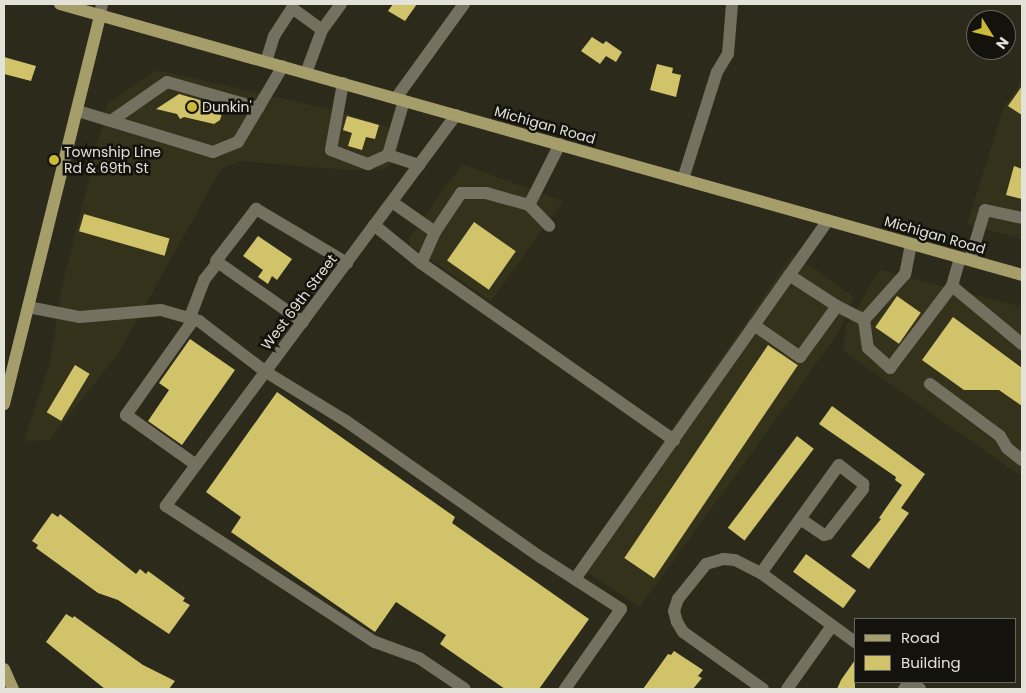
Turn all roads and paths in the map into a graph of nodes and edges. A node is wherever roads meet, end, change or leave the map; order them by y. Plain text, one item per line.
1 (60, 4) edge
2 (341, 4) edge
3 (464, 4) edge
4 (732, 4) edge
5 (293, 6) edge
6 (101, 9) edge
7 (322, 30) junction
8 (266, 62) junction
9 (283, 66) junction
10 (306, 73) junction
11 (343, 83) junction
12 (400, 99) junction
13 (258, 108) junction
14 (78, 112) junction
15 (456, 115) junction
16 (111, 121) junction
17 (560, 144) junction
18 (388, 155) junction
19 (419, 164) junction
20 (683, 179) junction
21 (392, 202) junction
22 (528, 205) junction
23 (1022, 218) edge
24 (828, 220) junction
25 (374, 225) junction
26 (549, 226) dead end
27 (435, 232) junction
28 (911, 244) junction
29 (965, 259) junction
30 (218, 262) junction
31 (346, 263) junction
32 (421, 263) junction
33 (789, 275) junction
34 (1022, 275) edge
35 (952, 286) junction
36 (837, 306) junction
37 (28, 307) junction
38 (192, 318) junction
39 (864, 320) junction
40 (303, 322) junction
41 (754, 325) junction
42 (1022, 344) edge
43 (266, 372) junction
44 (930, 384) dead end
45 (4, 404) edge
46 (674, 440) junction
47 (1022, 460) edge
48 (196, 465) junction
49 (800, 518) junction
50 (761, 573) junction
51 (576, 579) junction
52 (832, 626) junction
53 (854, 641) edge
54 (4, 669) edge
55 (13, 689) edge
56 (466, 689) edge
57 (565, 689) edge
58 (763, 689) edge
59 (787, 689) edge

1 - 6 main road, Michigan Road
2 - 7 street
3 - 12 street
4 - 20 street
5 - 7 street
5 - 8 street
6 - 8 main road, Michigan Road
6 - 14 main road
7 - 10 street
8 - 9 main road, Michigan Road
9 - 10 main road, Michigan Road
9 - 13 street
10 - 11 main road, Michigan Road
11 - 12 main road, Michigan Road
11 - 18 street
12 - 15 main road, Michigan Road
12 - 18 street
13 - 16 street
13 - 16 street
14 - 16 street
14 - 37 main road
15 - 17 main road, Michigan Road
15 - 19 street, West 69th Street
17 - 20 main road, Michigan Road
17 - 22 street
18 - 19 street
19 - 21 street, West 69th Street
20 - 24 main road, Michigan Road
21 - 25 street, West 69th Street
21 - 27 street
22 - 26 street
22 - 27 street
23 - 29 street
24 - 28 main road, Michigan Road
24 - 33 street
25 - 31 street, West 69th Street
25 - 32 street
27 - 32 street
28 - 29 main road, Michigan Road
28 - 39 street
29 - 34 main road, Michigan Road
29 - 35 street
30 - 31 street
30 - 38 street
30 - 40 street
31 - 40 street, West 69th Street
32 - 46 street
33 - 36 street
33 - 41 street
35 - 39 street
35 - 42 street
36 - 39 street
36 - 41 street
37 - 38 street
37 - 45 main road
38 - 43 street
38 - 48 street
40 - 43 street, West 69th Street
41 - 46 street
43 - 48 street, West 69th Street
43 - 51 street
44 - 47 street
46 - 51 street
48 - 56 street, West 69th Street
49 - 49 street
49 - 50 street
50 - 52 street
50 - 58 street
51 - 57 street
52 - 53 street
52 - 59 street
54 - 55 main road

